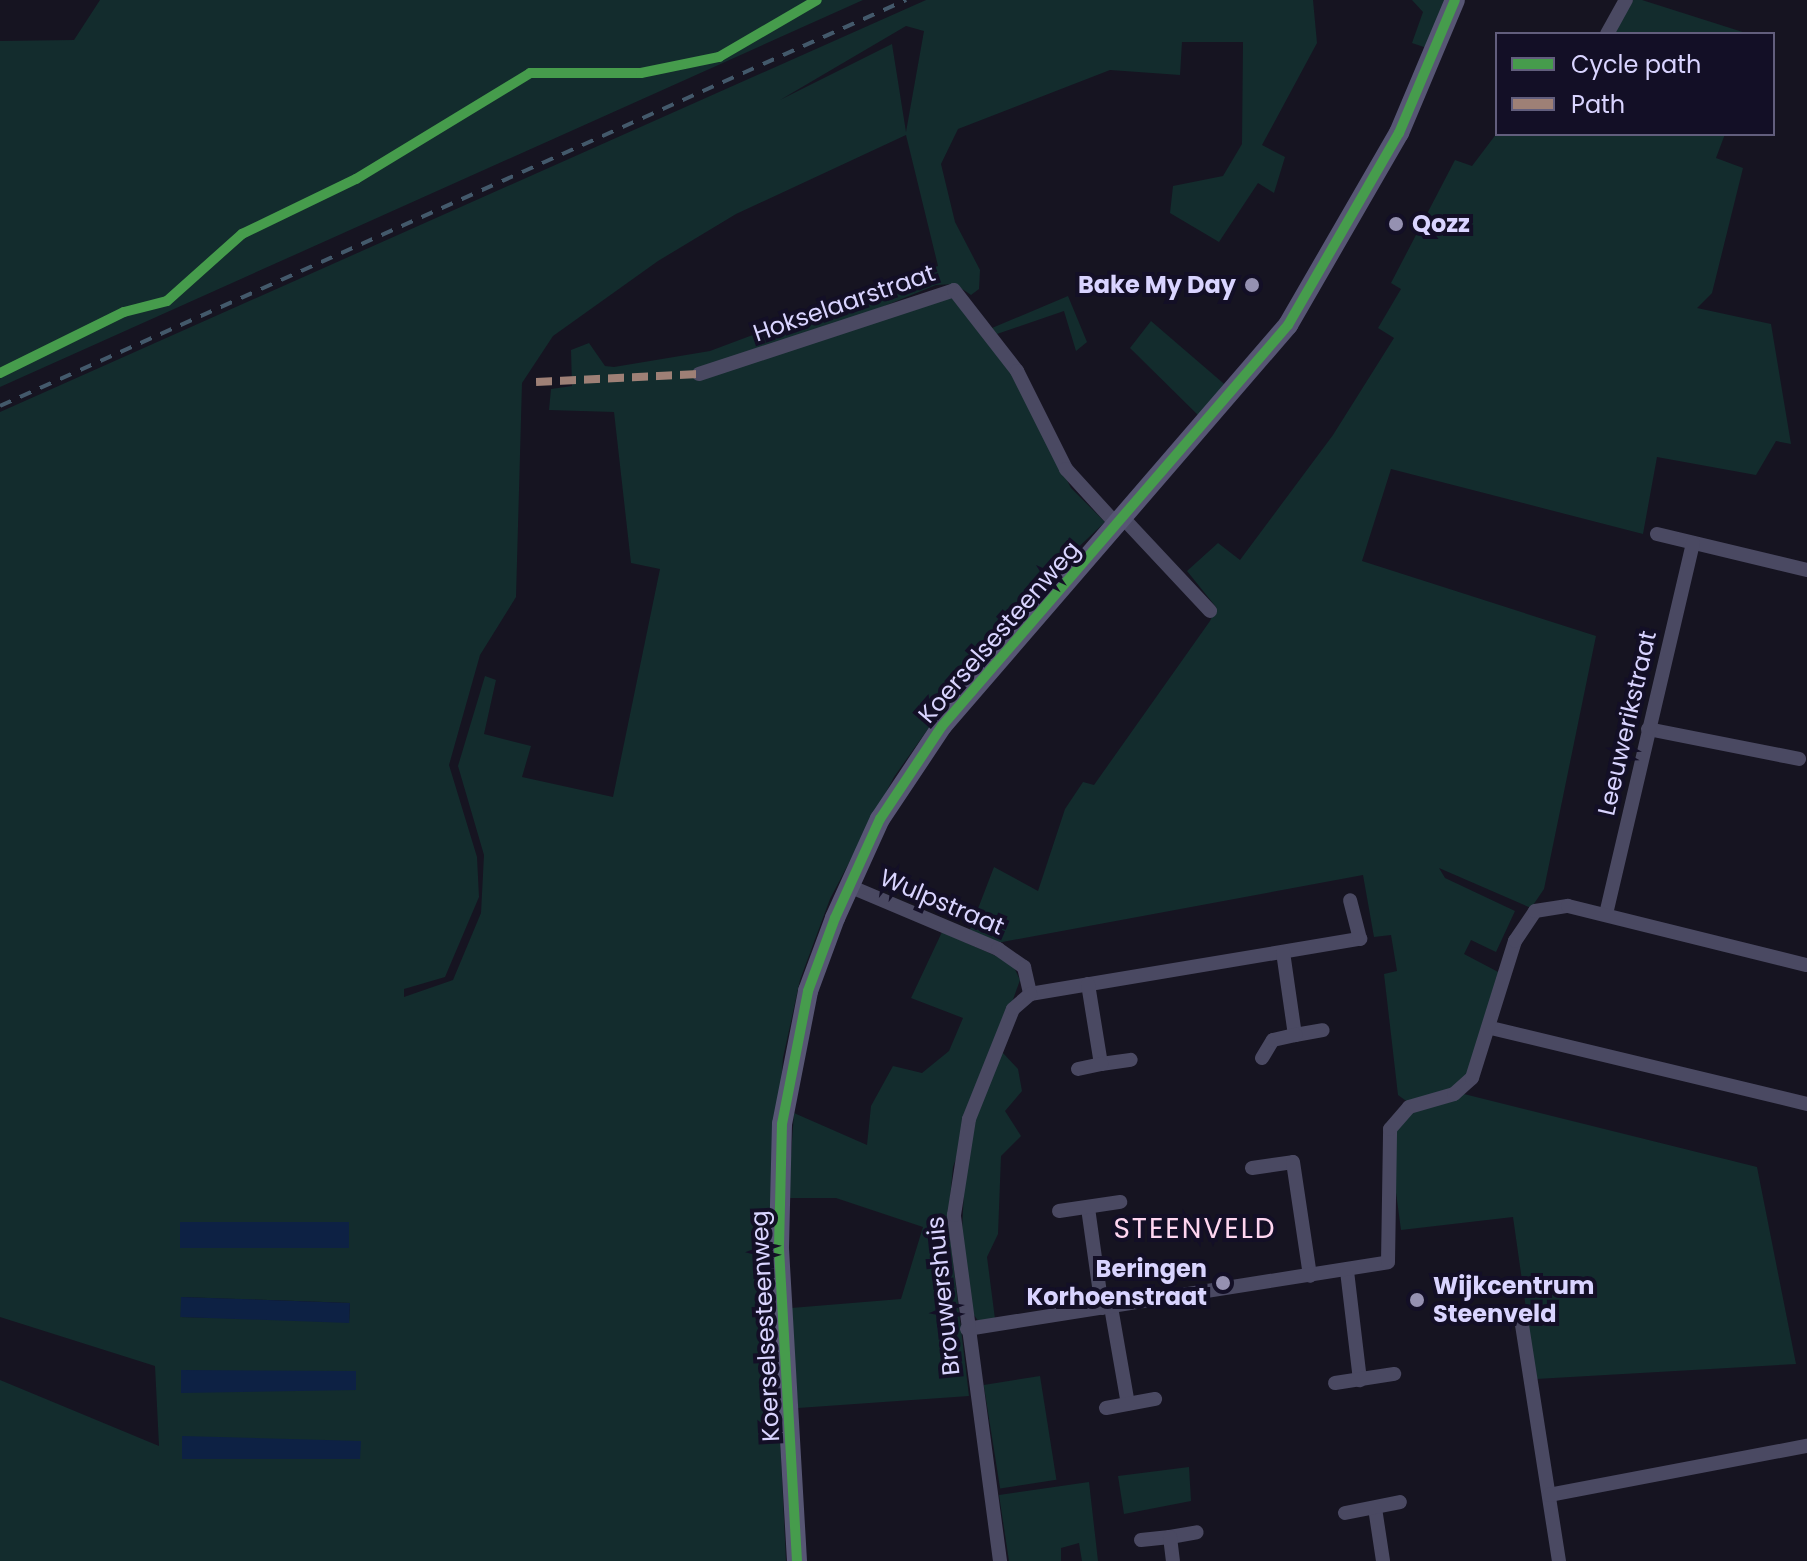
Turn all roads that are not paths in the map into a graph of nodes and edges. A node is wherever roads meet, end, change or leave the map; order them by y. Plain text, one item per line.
1 (1455, 0) edge
2 (1626, 0) edge
3 (1608, 32) edge
4 (699, 374) dead end
5 (1121, 523) junction
6 (1657, 534) dead end
7 (1693, 543) junction
8 (1807, 570) edge
9 (1210, 611) dead end
10 (1648, 729) junction
11 (1799, 759) dead end
12 (849, 886) junction
13 (1350, 900) dead end
14 (1606, 914) junction
15 (1283, 952) junction
16 (1807, 965) edge
17 (1088, 984) junction
18 (1030, 994) junction
19 (1491, 1028) junction
20 (1323, 1030) dead end
21 (1295, 1035) junction
22 (1262, 1058) dead end
23 (1131, 1060) dead end
24 (1101, 1064) junction
25 (1078, 1069) dead end
26 (1807, 1104) edge
27 (1252, 1168) dead end
28 (1120, 1202) dead end
29 (1088, 1208) junction
30 (1059, 1211) dead end
31 (1347, 1271) junction
32 (1310, 1276) junction
33 (1106, 1307) junction
34 (1522, 1325) dead end
35 (967, 1329) junction
36 (1394, 1374) dead end
37 (1360, 1380) junction
38 (1335, 1383) dead end
39 (1155, 1399) dead end
40 (1128, 1404) junction
41 (1106, 1408) dead end
42 (1807, 1446) edge
43 (1549, 1495) junction
44 (1400, 1502) dead end
45 (1375, 1508) junction
46 (1345, 1513) dead end
47 (1197, 1532) dead end
48 (1170, 1537) junction
49 (1141, 1540) dead end
50 (797, 1561) edge
51 (1000, 1561) edge
52 (1173, 1561) edge
53 (1383, 1561) edge
54 (1559, 1561) edge

1 - 5 street, Koerselsesteenweg
2 - 3 street
4 - 5 street, Hokselaarstraat
5 - 9 street
5 - 12 street, Koerselsesteenweg
6 - 7 street
7 - 8 street
7 - 10 street, Leeuwerikstraat
10 - 11 street
10 - 14 street, Leeuwerikstraat
12 - 18 street, Wulpstraat
12 - 50 street, Koerselsesteenweg
13 - 15 street
14 - 16 street
14 - 19 street
15 - 17 street
15 - 21 street
17 - 18 street
17 - 24 street
18 - 35 street, Brouwershuis
19 - 26 street
19 - 31 street
20 - 21 street
21 - 22 street
23 - 24 street
24 - 25 street
27 - 32 street
28 - 29 street
29 - 30 street
29 - 33 street
31 - 32 street
31 - 37 street
32 - 33 street
33 - 35 street
33 - 40 street
34 - 43 street
35 - 51 street, Brouwershuis
36 - 37 street
37 - 38 street
39 - 40 street
40 - 41 street
42 - 43 street
43 - 54 street
44 - 45 street
45 - 46 street
45 - 53 street
47 - 48 street
48 - 49 street
48 - 52 street

